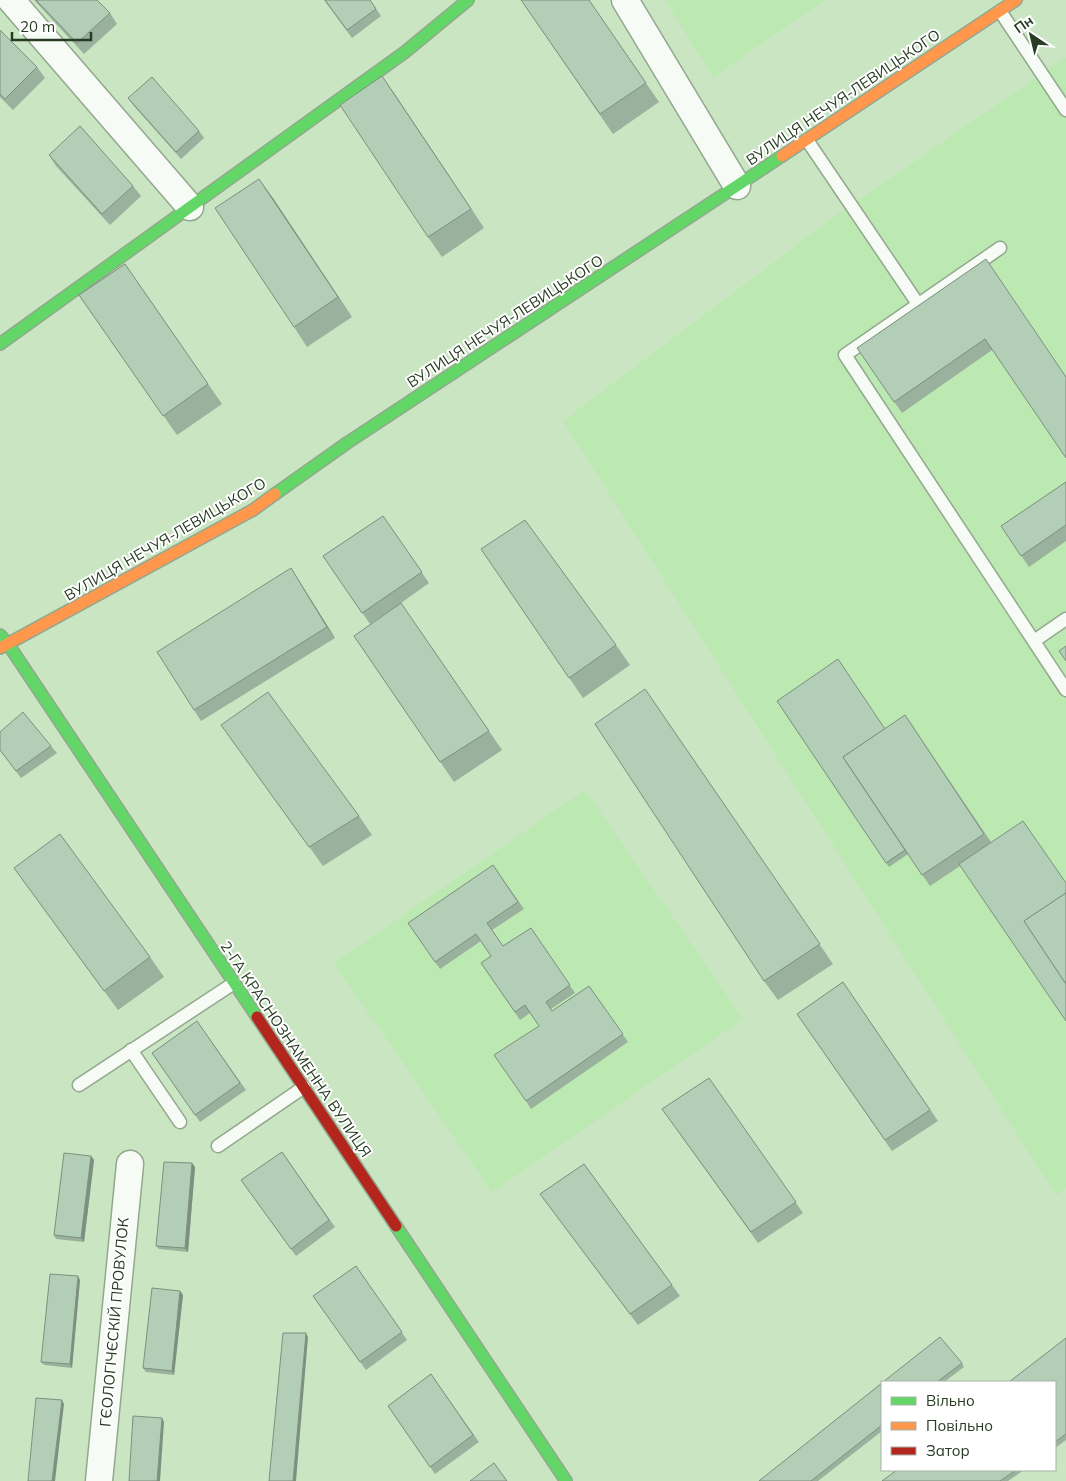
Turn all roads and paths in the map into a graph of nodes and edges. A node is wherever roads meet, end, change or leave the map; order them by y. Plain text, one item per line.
1 (10, 0) edge
2 (625, 0) edge
3 (1016, 0) edge
4 (461, 2) edge
5 (1000, 11) junction
6 (1066, 110) edge
7 (807, 140) junction
8 (737, 186) junction
9 (190, 207) junction
10 (1000, 248) dead end
11 (918, 304) junction
12 (0, 344) edge
13 (1066, 618) edge
14 (0, 635) edge
15 (1034, 641) junction
16 (4, 646) edge
17 (1066, 690) edge
18 (234, 984) junction
19 (131, 1050) junction
20 (79, 1085) dead end
21 (304, 1088) junction
22 (180, 1122) dead end
23 (218, 1146) dead end
24 (130, 1164) dead end
25 (99, 1481) edge
26 (566, 1481) edge

1 - 9 street
2 - 8 street
3 - 5 street, ВУЛИЦЯ НЕЧУЯ-ЛЕВИЦЬКОГО
4 - 9 street
5 - 6 lane
5 - 7 street, ВУЛИЦЯ НЕЧУЯ-ЛЕВИЦЬКОГО
7 - 8 street, ВУЛИЦЯ НЕЧУЯ-ЛЕВИЦЬКОГО
7 - 11 lane
8 - 16 street, ВУЛИЦЯ НЕЧУЯ-ЛЕВИЦЬКОГО
9 - 12 street
10 - 11 lane
11 - 15 lane
13 - 15 lane
14 - 16 street, 2-ГА КРАСНОЗНАМЕННА ВУЛИЦЯ
15 - 17 lane
16 - 18 street, 2-ГА КРАСНОЗНАМЕННА ВУЛИЦЯ
18 - 19 lane
18 - 21 street, 2-ГА КРАСНОЗНАМЕННА ВУЛИЦЯ
19 - 20 lane
19 - 22 lane
21 - 23 lane
21 - 26 street, 2-ГА КРАСНОЗНАМЕННА ВУЛИЦЯ
24 - 25 street, ГЄОЛОГІЧЄСКІЙ ПРОВУЛОК

